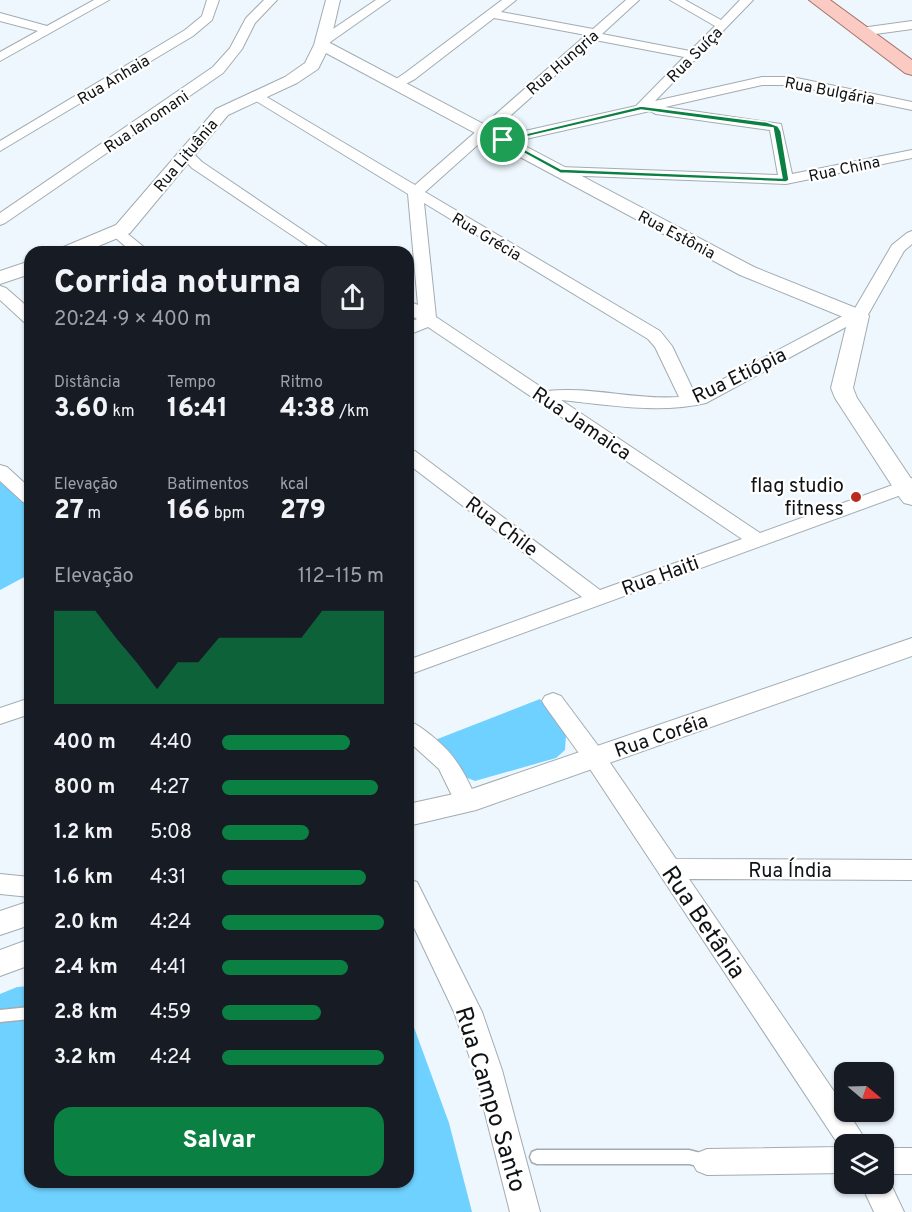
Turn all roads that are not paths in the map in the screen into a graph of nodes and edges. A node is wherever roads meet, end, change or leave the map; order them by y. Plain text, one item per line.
1 (103, 0) edge
2 (213, 0) edge
3 (271, 0) edge
4 (333, 0) edge
5 (384, 0) edge
6 (510, 0) edge
7 (633, 0) edge
8 (676, 0) edge
9 (747, 0) edge
10 (818, 0) edge
11 (491, 14) junction
12 (0, 17) edge
13 (722, 25) junction
14 (912, 25) edge
15 (48, 30) junction
16 (861, 32) junction
17 (593, 34) junction
18 (322, 44) junction
19 (693, 55) junction
20 (0, 57) edge
21 (912, 69) edge
22 (397, 83) junction
23 (255, 96) junction
24 (912, 106) edge
25 (641, 108) junction
26 (484, 130) junction
27 (503, 140) junction
28 (0, 147) edge
29 (186, 154) junction
30 (912, 154) edge
31 (560, 171) junction
32 (786, 180) junction
33 (415, 193) junction
34 (0, 220) edge
35 (118, 233) junction
36 (911, 239) edge
37 (84, 246) edge
38 (134, 246) edge
39 (318, 246) edge
40 (24, 269) edge
41 (0, 278) edge
42 (0, 291) edge
43 (414, 310) edge
44 (24, 313) edge
45 (857, 315) junction
46 (428, 320) junction
47 (414, 327) edge
48 (543, 397) junction
49 (690, 402) junction
50 (414, 460) edge
51 (0, 471) edge
52 (910, 490) edge
53 (24, 493) edge
54 (756, 539) junction
55 (597, 598) junction
56 (912, 647) edge
57 (414, 659) edge
58 (553, 701) dead end
59 (24, 708) edge
60 (0, 716) edge
61 (414, 734) edge
62 (594, 758) junction
63 (466, 802) junction
64 (414, 814) edge
65 (668, 869) junction
66 (912, 870) edge
67 (0, 884) edge
68 (24, 886) edge
69 (414, 902) edge
70 (24, 915) edge
71 (0, 923) edge
72 (24, 954) edge
73 (0, 963) edge
74 (24, 1014) edge
75 (0, 1016) edge
76 (847, 1134) edge
77 (537, 1157) dead end
78 (834, 1160) edge
79 (894, 1161) edge
80 (912, 1161) edge
81 (707, 1162) joint
82 (881, 1194) edge
83 (525, 1212) edge
84 (889, 1212) edge

1 - 15 street
2 - 28 street, Rua Anhaia
3 - 34 street, Rua Ianomani
4 - 18 street, Rua Lituânia
5 - 18 street
6 - 11 street
7 - 17 street, Rua Hungria
8 - 13 street
9 - 13 street, Rua Suíça
10 - 16 main road
11 - 17 street
11 - 22 street
12 - 15 street
13 - 19 street, Rua Suíça
14 - 16 street
15 - 20 street
16 - 21 main road
17 - 19 street
17 - 26 street, Rua Hungria
18 - 22 street, Rua Estônia
18 - 23 street, Rua Lituânia
19 - 25 street, Rua Suíça
22 - 26 street, Rua Estônia
23 - 29 street, Rua Lituânia
23 - 33 street, Rua Grécia
24 - 25 street, Rua Bulgária
25 - 27 street, Rua Bulgária
25 - 32 street
26 - 27 street, Rua Estônia
26 - 33 street, Rua Hungria
27 - 31 street, Rua Estônia
29 - 35 street, Rua Lituânia
29 - 39 street
30 - 32 street, Rua China
31 - 32 street, Rua China
31 - 45 street, Rua Estônia
33 - 46 street
33 - 49 street, Rua Grécia
35 - 37 street, Rua Lituânia
35 - 38 street
36 - 45 street
40 - 41 street
42 - 44 street
43 - 46 street, Rua Jamaica
45 - 49 street, Rua Etiópia
45 - 52 street
46 - 47 street
46 - 48 street, Rua Jamaica
48 - 49 street, Rua Etiópia
48 - 54 street, Rua Jamaica
50 - 55 street, Rua Chile
51 - 53 street
52 - 54 street, Rua Haiti
54 - 55 street, Rua Haiti
55 - 57 street, Rua Haiti
56 - 62 street, Rua Coréia
58 - 62 street, Rua Betânia
59 - 60 street
61 - 63 street
62 - 63 street, Rua Coréia
62 - 65 street, Rua Betânia
63 - 64 street, Rua Coréia
65 - 66 street, Rua Índia
65 - 76 street, Rua Betânia
67 - 68 street
69 - 83 street, Rua Campo Santo
70 - 71 street
72 - 73 street
74 - 75 lane
77 - 81 lane
78 - 81 street
79 - 80 street
82 - 84 street

